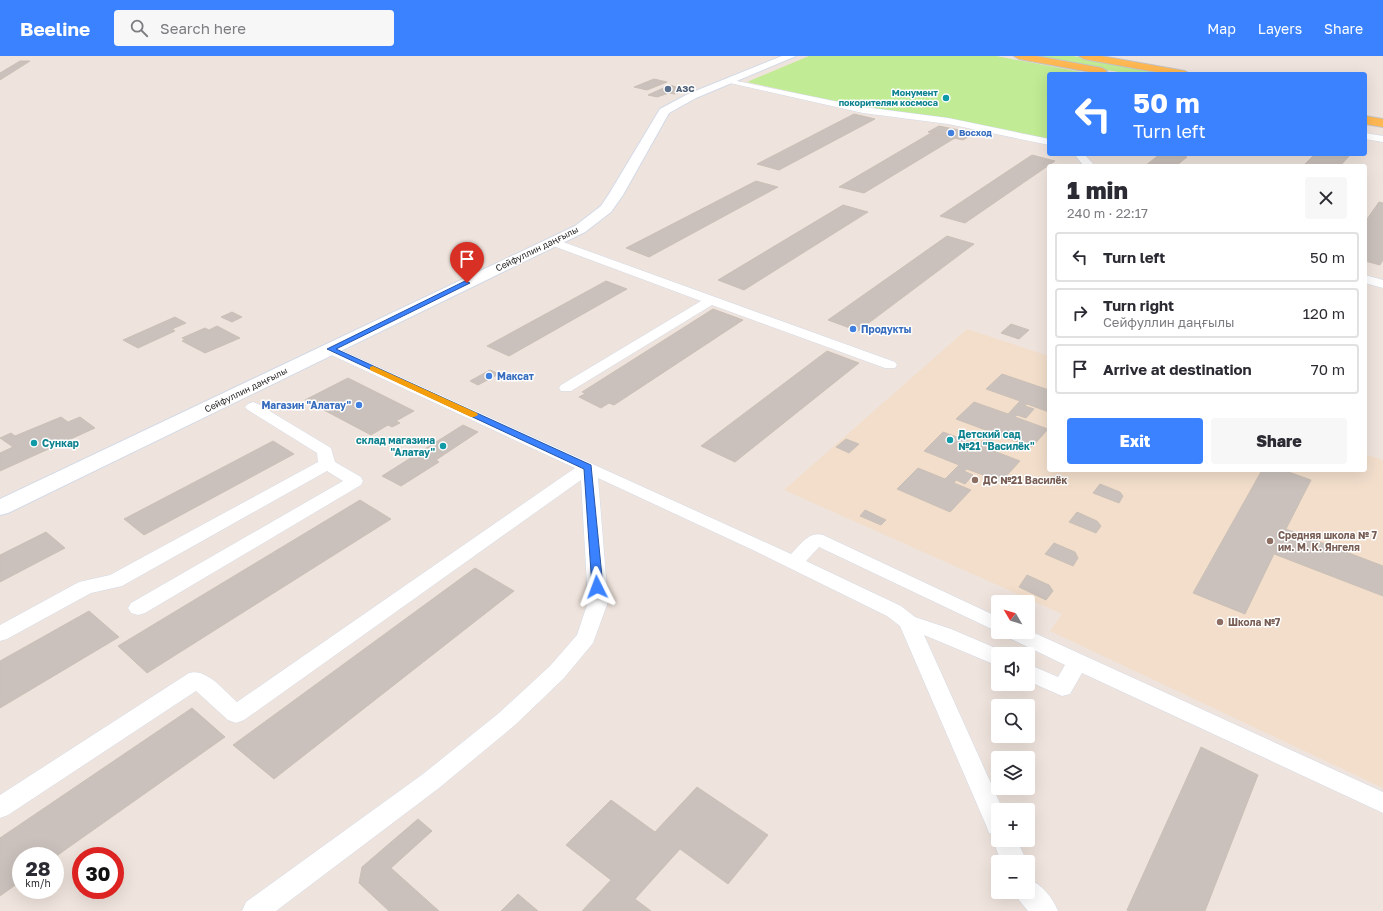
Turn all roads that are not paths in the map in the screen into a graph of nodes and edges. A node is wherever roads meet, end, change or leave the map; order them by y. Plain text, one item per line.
1 (791, 56) edge
2 (1019, 56) edge
3 (1084, 56) edge
4 (1105, 72) edge
5 (1174, 72) edge
6 (730, 81) junction
7 (1367, 120) edge
8 (1383, 124) edge
9 (1367, 136) edge
10 (1383, 139) edge
11 (1047, 142) edge
12 (1081, 156) edge
13 (1088, 164) edge
14 (552, 242) junction
15 (1367, 280) edge
16 (1383, 284) edge
17 (711, 300) junction
18 (330, 349) junction
19 (890, 365) dead end
20 (566, 388) dead end
21 (253, 407) dead end
22 (327, 464) junction
23 (588, 467) junction
24 (0, 508) edge
25 (794, 562) junction
26 (138, 608) dead end
27 (908, 622) junction
28 (991, 622) edge
29 (0, 634) edge
30 (1029, 639) edge
31 (991, 655) edge
32 (1078, 662) junction
33 (1035, 675) edge
34 (1383, 803) edge
35 (0, 808) edge
36 (991, 809) edge
37 (1035, 899) edge
38 (255, 911) edge
39 (1045, 911) edge

1 - 6 street, Сейфуллин даңғылы
2 - 4 main road
3 - 5 main road
6 - 11 street
6 - 14 street, Сейфуллин даңғылы
7 - 8 main road
9 - 10 street
12 - 13 street
14 - 17 street
14 - 18 street, Сейфуллин даңғылы
15 - 16 street
17 - 19 street
17 - 20 street
18 - 23 street
18 - 24 street, Сейфуллин даңғылы
21 - 22 street
22 - 26 street
22 - 29 street
23 - 25 street
23 - 35 street
23 - 38 street
25 - 27 street
25 - 28 street
27 - 31 street
27 - 36 street
30 - 32 street
32 - 33 street
32 - 34 street
37 - 39 street

